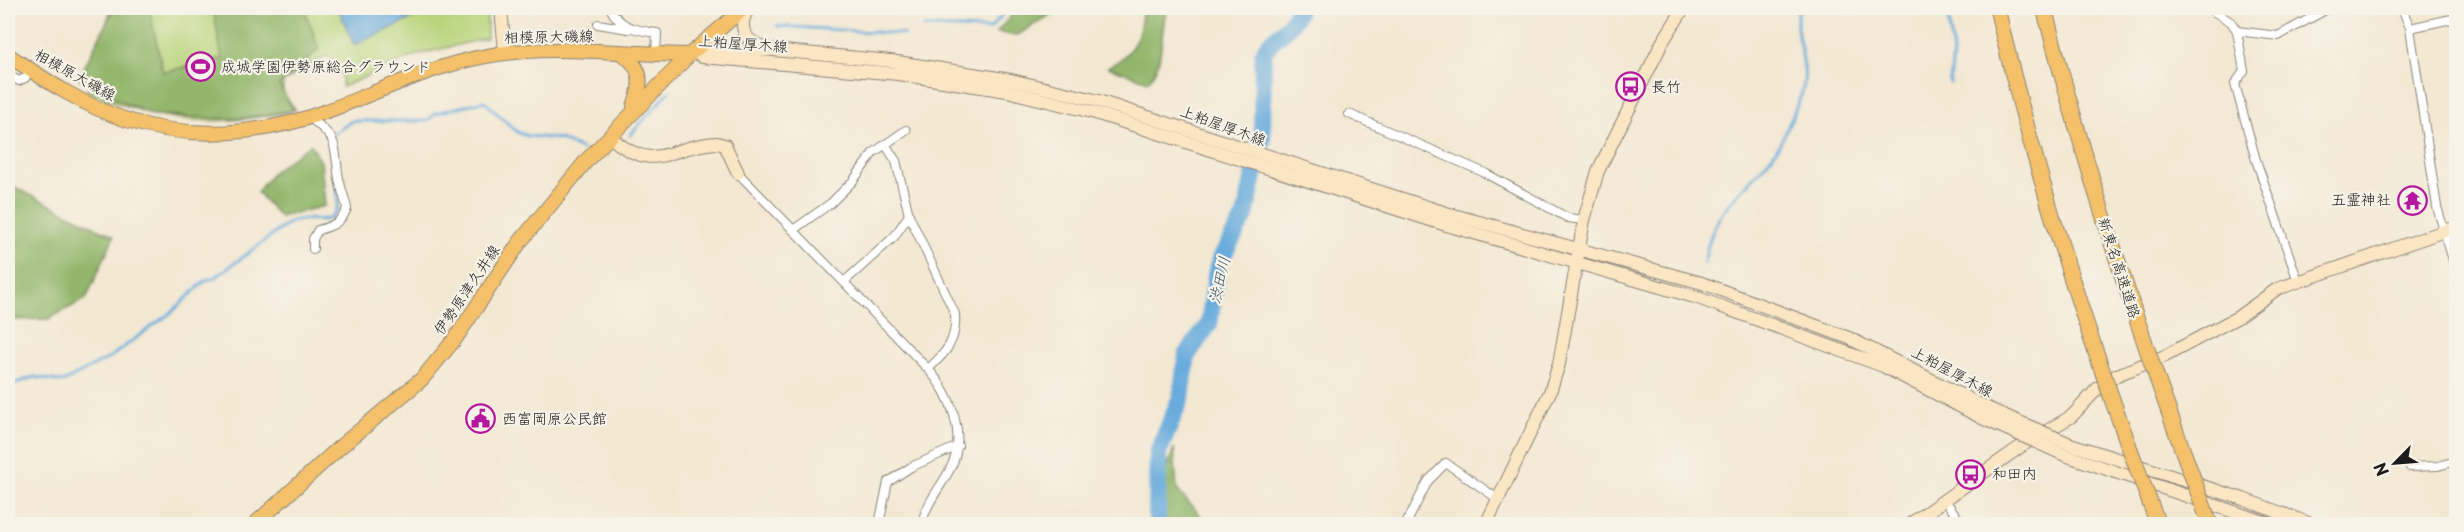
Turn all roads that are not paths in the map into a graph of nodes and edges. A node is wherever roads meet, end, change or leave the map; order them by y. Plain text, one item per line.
1 (501, 8) edge
2 (610, 8) edge
3 (744, 8) edge
4 (749, 8) edge
5 (1684, 8) edge
6 (1997, 8) edge
7 (2044, 8) edge
8 (2208, 8) edge
9 (2330, 8) edge
10 (2402, 8) edge
11 (2457, 18) edge
12 (598, 24) dead end
13 (2410, 28) junction
14 (631, 29) junction
15 (2237, 31) junction
16 (773, 51) junction
17 (505, 53) junction
18 (621, 53) junction
19 (8, 55) edge
20 (656, 55) junction
21 (688, 55) junction
22 (30, 70) junction
23 (8, 75) edge
24 (633, 111) junction
25 (1349, 114) dead end
26 (309, 117) junction
27 (906, 130) dead end
28 (609, 136) junction
29 (885, 144) junction
30 (1240, 154) junction
31 (1285, 169) junction
32 (738, 173) joint
33 (909, 215) junction
34 (1584, 220) junction
35 (2457, 227) edge
36 (793, 230) junction
37 (2444, 232) junction
38 (1579, 248) junction
39 (314, 249) dead end
40 (1577, 262) junction
41 (2457, 270) edge
42 (2298, 281) junction
43 (844, 282) junction
44 (928, 369) junction
45 (1985, 413) junction
46 (958, 446) junction
47 (2068, 449) junction
48 (2457, 461) edge
49 (2410, 467) dead end
50 (1498, 499) junction
51 (1945, 500) junction
52 (1488, 524) edge
53 (1914, 524) edge
54 (255, 525) edge
55 (879, 525) edge
56 (922, 525) edge
57 (1406, 525) edge
58 (1962, 525) edge
59 (2158, 525) edge
60 (2210, 525) edge
61 (2270, 525) edge
62 (2311, 525) edge

1 - 17 main road
2 - 14 street
3 - 21 main road
4 - 16 main road
5 - 34 main road
6 - 59 highway, bridge
7 - 60 highway, 新東名高速道路, bridge
8 - 15 street
9 - 15 street
10 - 13 street
11 - 13 street
12 - 14 street
13 - 37 street
14 - 20 street
15 - 42 street
16 - 21 main road, 上粕屋厚木線
16 - 30 main road, 上粕屋厚木線
17 - 18 main road, 相模原大磯線
17 - 26 main road, 相模原大磯線
18 - 20 main road, 相模原大磯線
18 - 24 main road
19 - 22 main road, 相模原大磯線
20 - 21 main road, 相模原大磯線
21 - 24 main road, 伊勢原津久井線
21 - 30 main road, 上粕屋厚木線
22 - 23 street
22 - 26 main road, 相模原大磯線
24 - 28 main road, 伊勢原津久井線
25 - 34 street
26 - 39 street
27 - 29 street
28 - 32 main road
28 - 54 main road, 伊勢原津久井線
29 - 33 street
29 - 36 street
30 - 31 main road, 上粕屋厚木線
31 - 38 main road, 上粕屋厚木線
31 - 40 main road, 上粕屋厚木線
32 - 36 street
33 - 43 street
33 - 44 street
34 - 38 main road
35 - 37 main road
36 - 43 street
37 - 41 street
37 - 42 main road
38 - 40 main road
38 - 45 main road, 上粕屋厚木線
40 - 45 main road, 上粕屋厚木線
40 - 50 main road
42 - 51 main road
43 - 44 street
44 - 46 street
45 - 47 main road, 上粕屋厚木線, bridge
46 - 55 street
46 - 56 street
47 - 61 main road, 上粕屋厚木線
47 - 62 main road, 上粕屋厚木線
48 - 49 street
50 - 52 main road
50 - 57 street
51 - 53 main road
51 - 58 street

